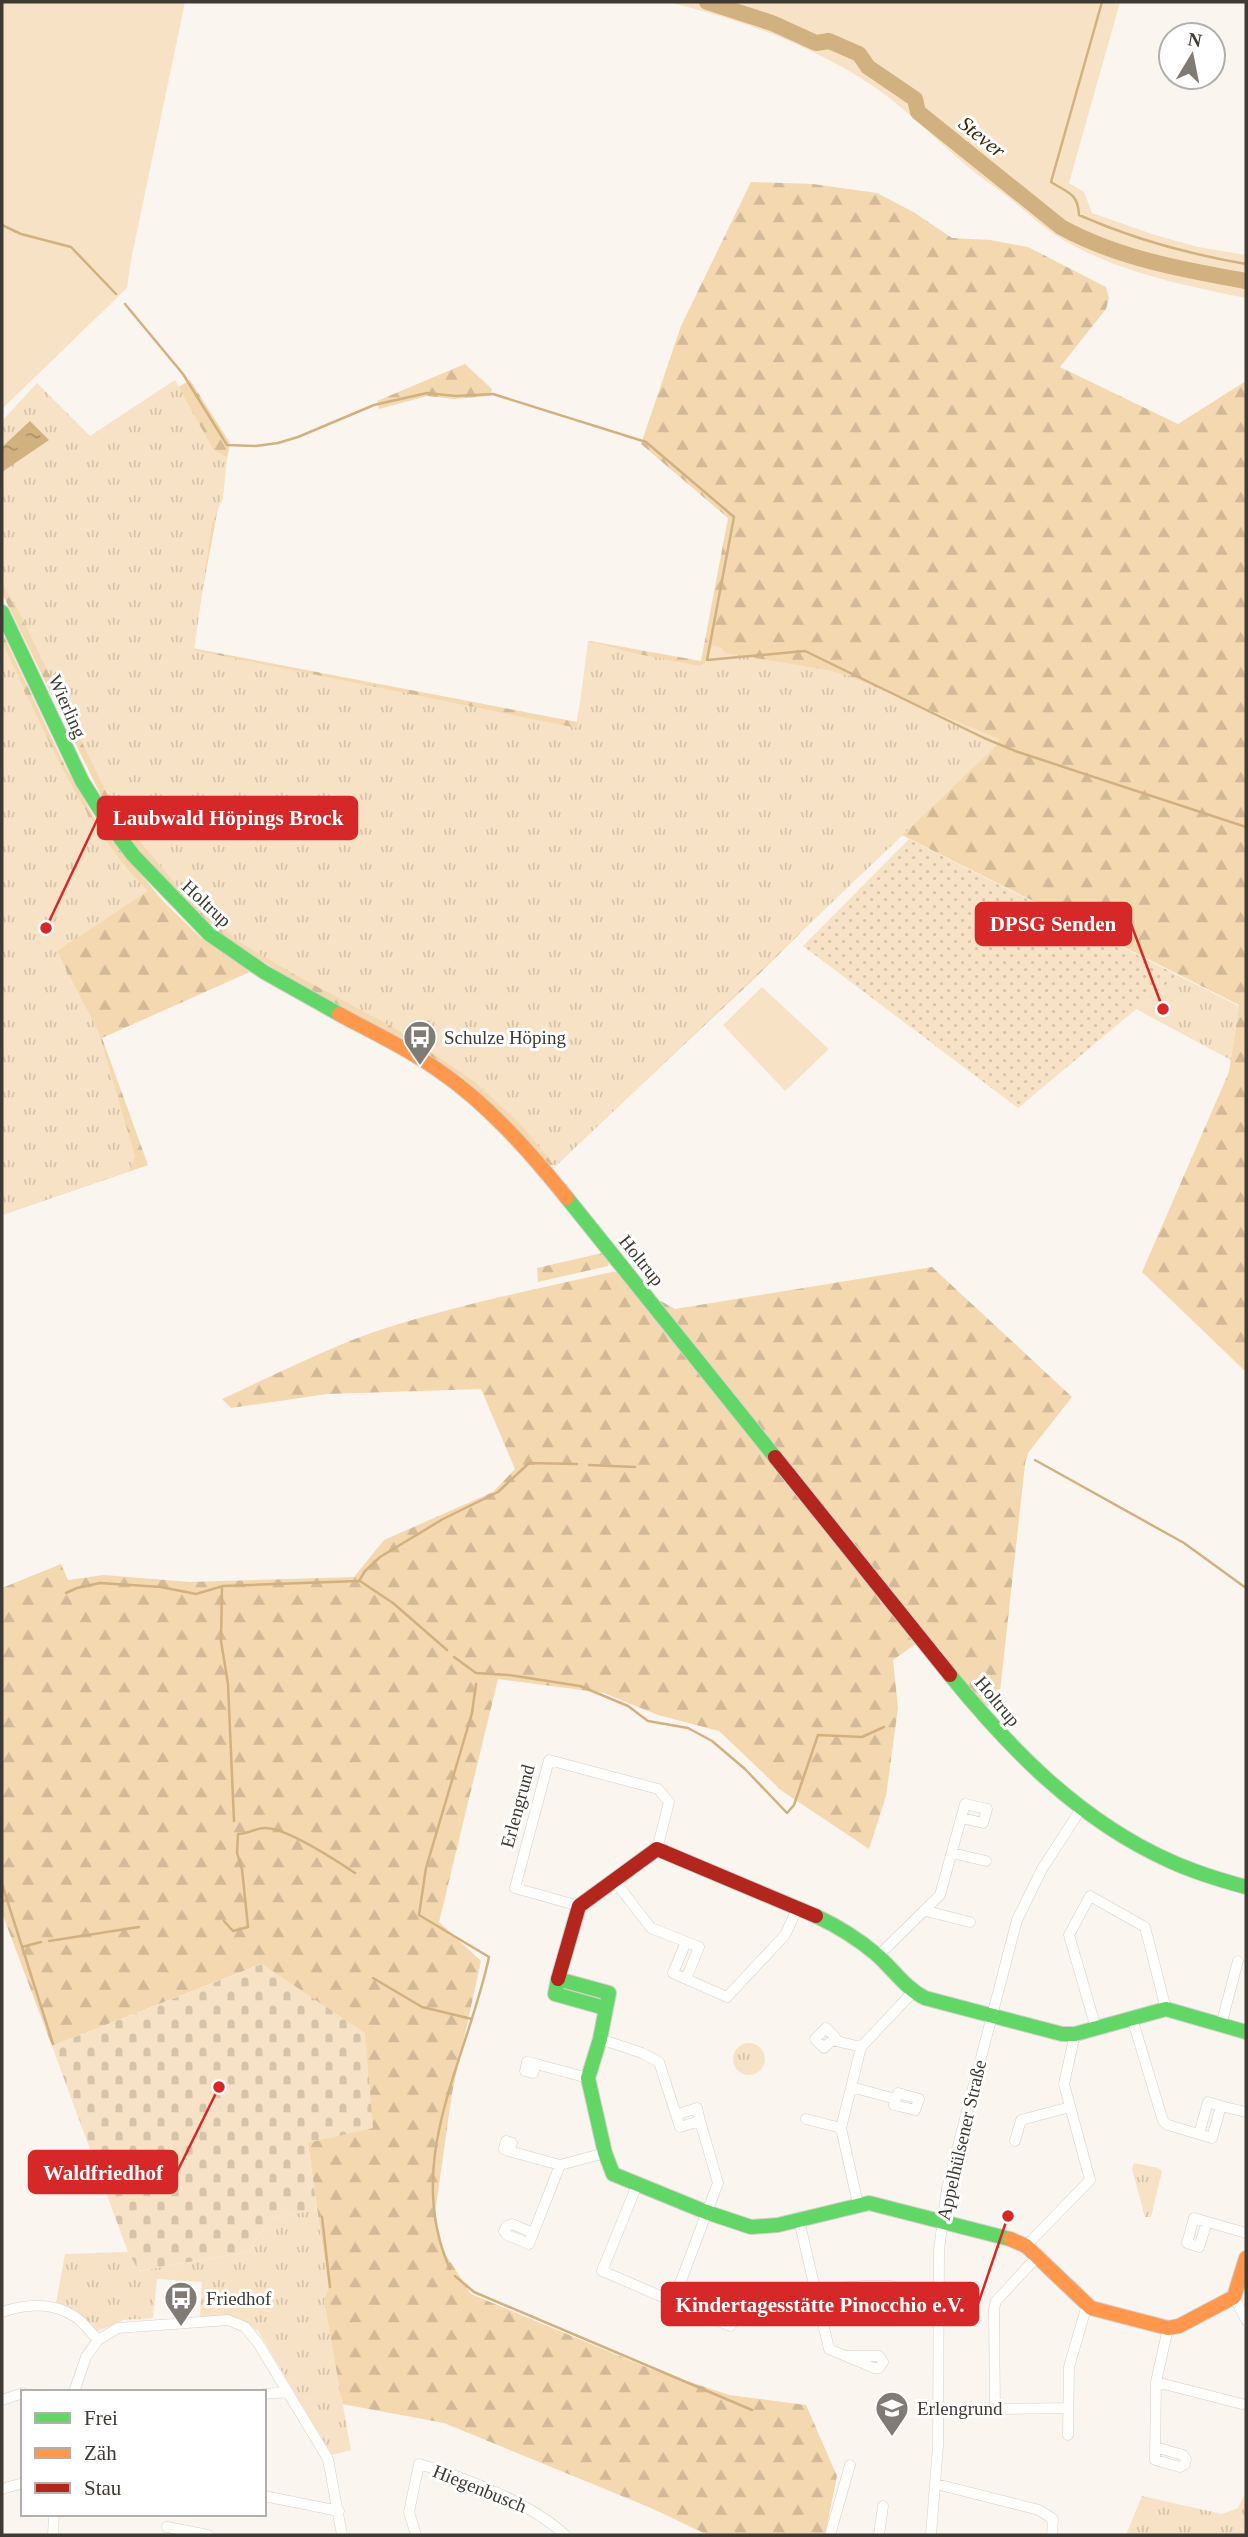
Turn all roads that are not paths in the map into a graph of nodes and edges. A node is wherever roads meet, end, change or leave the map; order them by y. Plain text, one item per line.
1 (2, 612) edge
2 (102, 814) joint
3 (1081, 1809) junction
4 (962, 1818) dead end
5 (657, 1849) junction
6 (953, 1853) junction
7 (986, 1861) dead end
8 (613, 1879) junction
9 (1246, 1887) edge
10 (579, 1906) junction
11 (798, 1908) junction
12 (926, 1911) junction
13 (970, 1922) dead end
14 (878, 1956) junction
15 (1238, 1961) dead end
16 (913, 1992) junction
17 (1166, 2009) junction
18 (991, 2015) junction
19 (1132, 2018) junction
20 (1221, 2025) junction
21 (1096, 2028) junction
22 (1246, 2032) edge
23 (1075, 2034) junction
24 (600, 2039) junction
25 (832, 2040) dead end
26 (861, 2047) junction
27 (536, 2064) dead end
28 (588, 2078) junction
29 (851, 2087) junction
30 (896, 2099) dead end
31 (1070, 2107) junction
32 (1246, 2112) edge
33 (807, 2119) dead end
34 (841, 2128) junction
35 (1015, 2141) dead end
36 (509, 2151) dead end
37 (605, 2153) junction
38 (560, 2165) junction
39 (637, 2185) junction
40 (858, 2204) junction
41 (706, 2212) junction
42 (799, 2220) junction
43 (941, 2221) junction
44 (1207, 2222) dead end
45 (533, 2233) dead end
46 (1246, 2233) edge
47 (1026, 2246) junction
48 (1037, 2258) junction
49 (1246, 2258) edge
50 (882, 2286) dead end
51 (817, 2292) junction
52 (1234, 2297) junction
53 (673, 2302) junction
54 (1087, 2305) junction
55 (2, 2312) edge
56 (706, 2316) dead end
57 (1246, 2320) edge
58 (1168, 2328) junction
59 (98, 2340) junction
60 (847, 2356) dead end
61 (1156, 2382) junction
62 (75, 2390) edge
63 (288, 2392) junction
64 (21, 2394) edge
65 (266, 2394) edge
66 (2, 2400) edge
67 (1242, 2404) dead end
68 (1068, 2408) junction
69 (1068, 2435) dead end
70 (1155, 2447) dead end
71 (850, 2465) dead end
72 (21, 2484) edge
73 (936, 2484) junction
74 (2, 2489) edge
75 (266, 2496) edge
76 (883, 2506) dead end
77 (339, 2511) junction
78 (54, 2516) edge
79 (167, 2527) dead end
80 (53, 2535) edge
81 (208, 2535) edge
82 (342, 2535) edge
83 (416, 2535) edge
84 (565, 2535) edge
85 (830, 2535) edge
86 (879, 2535) edge
87 (931, 2535) edge
88 (1052, 2535) edge

1 - 2 main road, Wierling
2 - 3 main road, Holtrup
3 - 9 main road, Holtrup
3 - 18 street, Appelhülsener Straße
4 - 6 street
5 - 8 main road
5 - 10 street, Erlengrund
5 - 11 main road
6 - 7 street
6 - 12 street
8 - 10 main road
8 - 11 street
10 - 24 main road
11 - 14 main road
12 - 13 street
12 - 14 street
14 - 16 main road
15 - 20 street
16 - 18 main road
16 - 26 street
17 - 19 main road
17 - 20 main road
17 - 21 street
18 - 23 main road
18 - 43 street, Appelhülsener Straße
19 - 21 main road
19 - 32 street
20 - 22 main road
21 - 23 main road
23 - 31 street
24 - 28 main road
24 - 41 street
25 - 26 street
26 - 29 street
27 - 28 street
28 - 37 main road
29 - 30 street
29 - 34 street
31 - 35 street
31 - 47 street
33 - 34 street
34 - 40 street
36 - 38 street
37 - 38 street
37 - 39 main road
38 - 45 street
39 - 41 main road
39 - 53 street
40 - 42 main road
40 - 43 main road
41 - 42 main road
41 - 53 street
42 - 51 street
43 - 47 main road
43 - 73 street, Appelhülsener Straße
44 - 46 street
47 - 48 main road
48 - 54 main road
48 - 68 street
49 - 52 main road
50 - 51 street
51 - 60 street
52 - 57 street
52 - 58 main road
53 - 56 street
54 - 58 main road
54 - 68 street
55 - 59 street
58 - 61 street
59 - 62 street
59 - 63 street
61 - 67 street
61 - 70 street
63 - 65 street
63 - 77 street
64 - 66 street
68 - 69 street
71 - 85 street
72 - 74 street
73 - 87 street, Appelhülsener Straße
73 - 88 street
75 - 77 street
76 - 86 street
77 - 82 street
78 - 80 street
79 - 81 street
83 - 84 street, Hiegenbusch

